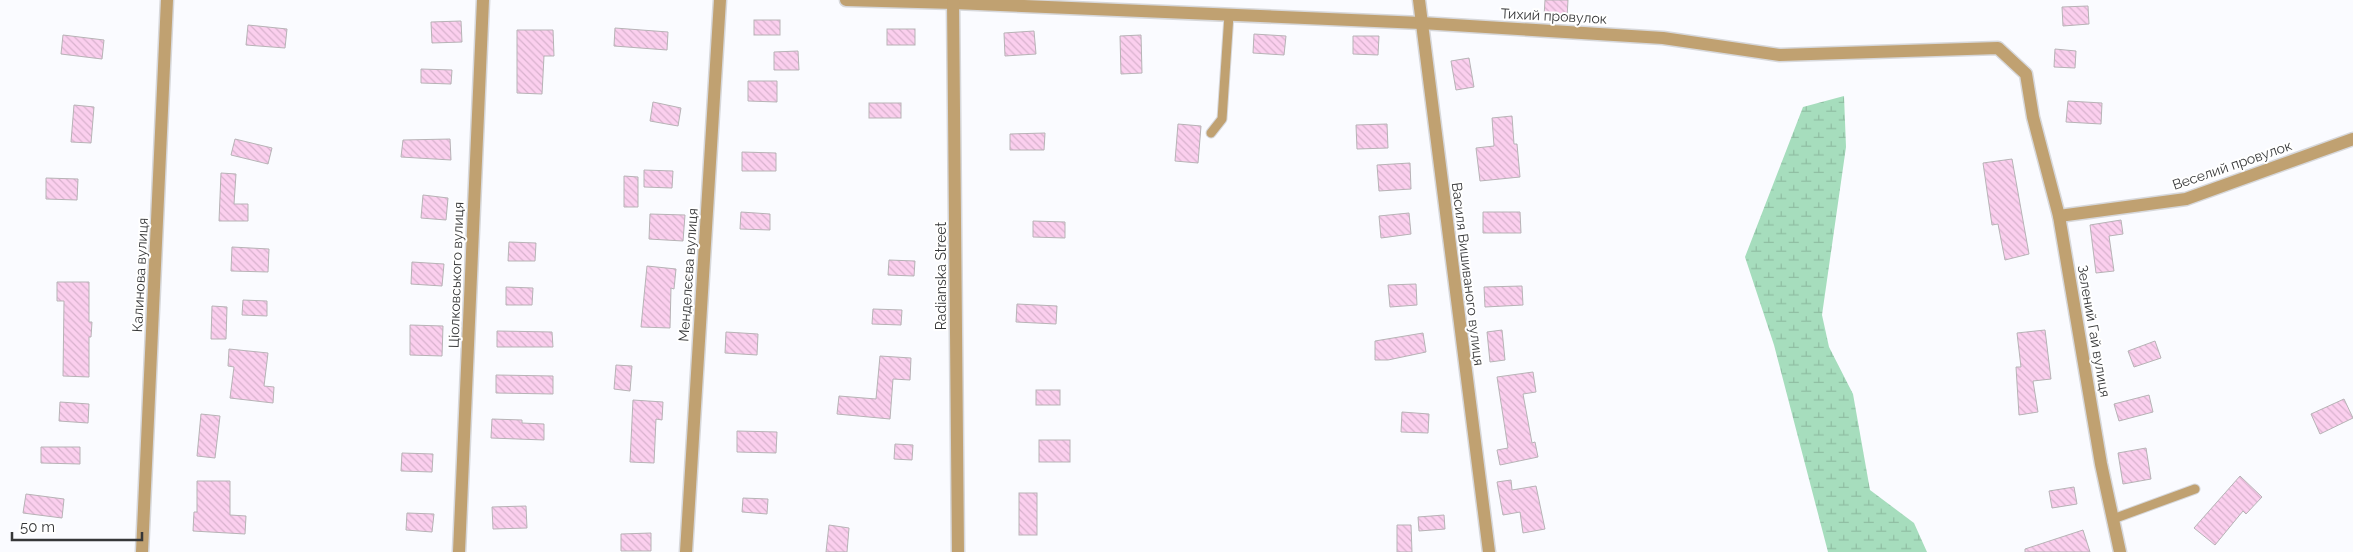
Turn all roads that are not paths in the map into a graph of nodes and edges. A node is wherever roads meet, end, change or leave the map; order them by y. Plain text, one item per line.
1 (167, 0) edge
2 (483, 0) edge
3 (720, 0) edge
4 (846, 0) edge
5 (1418, 0) edge
6 (954, 1) edge
7 (1229, 15) junction
8 (1421, 23) junction
9 (2033, 117) joint
10 (1211, 133) dead end
11 (2353, 139) edge
12 (2059, 216) junction
13 (2195, 489) dead end
14 (2113, 520) junction
15 (142, 552) edge
16 (459, 552) edge
17 (686, 552) edge
18 (958, 552) edge
19 (1489, 552) edge
20 (2120, 552) edge

1 - 15 street, Калинова вулиця
2 - 16 street, Ціолковського вулиця
3 - 17 street, Менделєєва вулиця
4 - 6 street, Тихий провулок
5 - 8 street, Василя Вишиваного вулиця
6 - 7 street, Тихий провулок
6 - 18 street, Radianska Street
7 - 8 street, Тихий провулок
7 - 10 lane
8 - 9 street, Тихий провулок
8 - 19 street, Василя Вишиваного вулиця
9 - 12 street, Зелений Гай вулиця
11 - 12 street, Веселий провулок
12 - 14 street, Зелений Гай вулиця
13 - 14 lane
14 - 20 street, Зелений Гай вулиця

